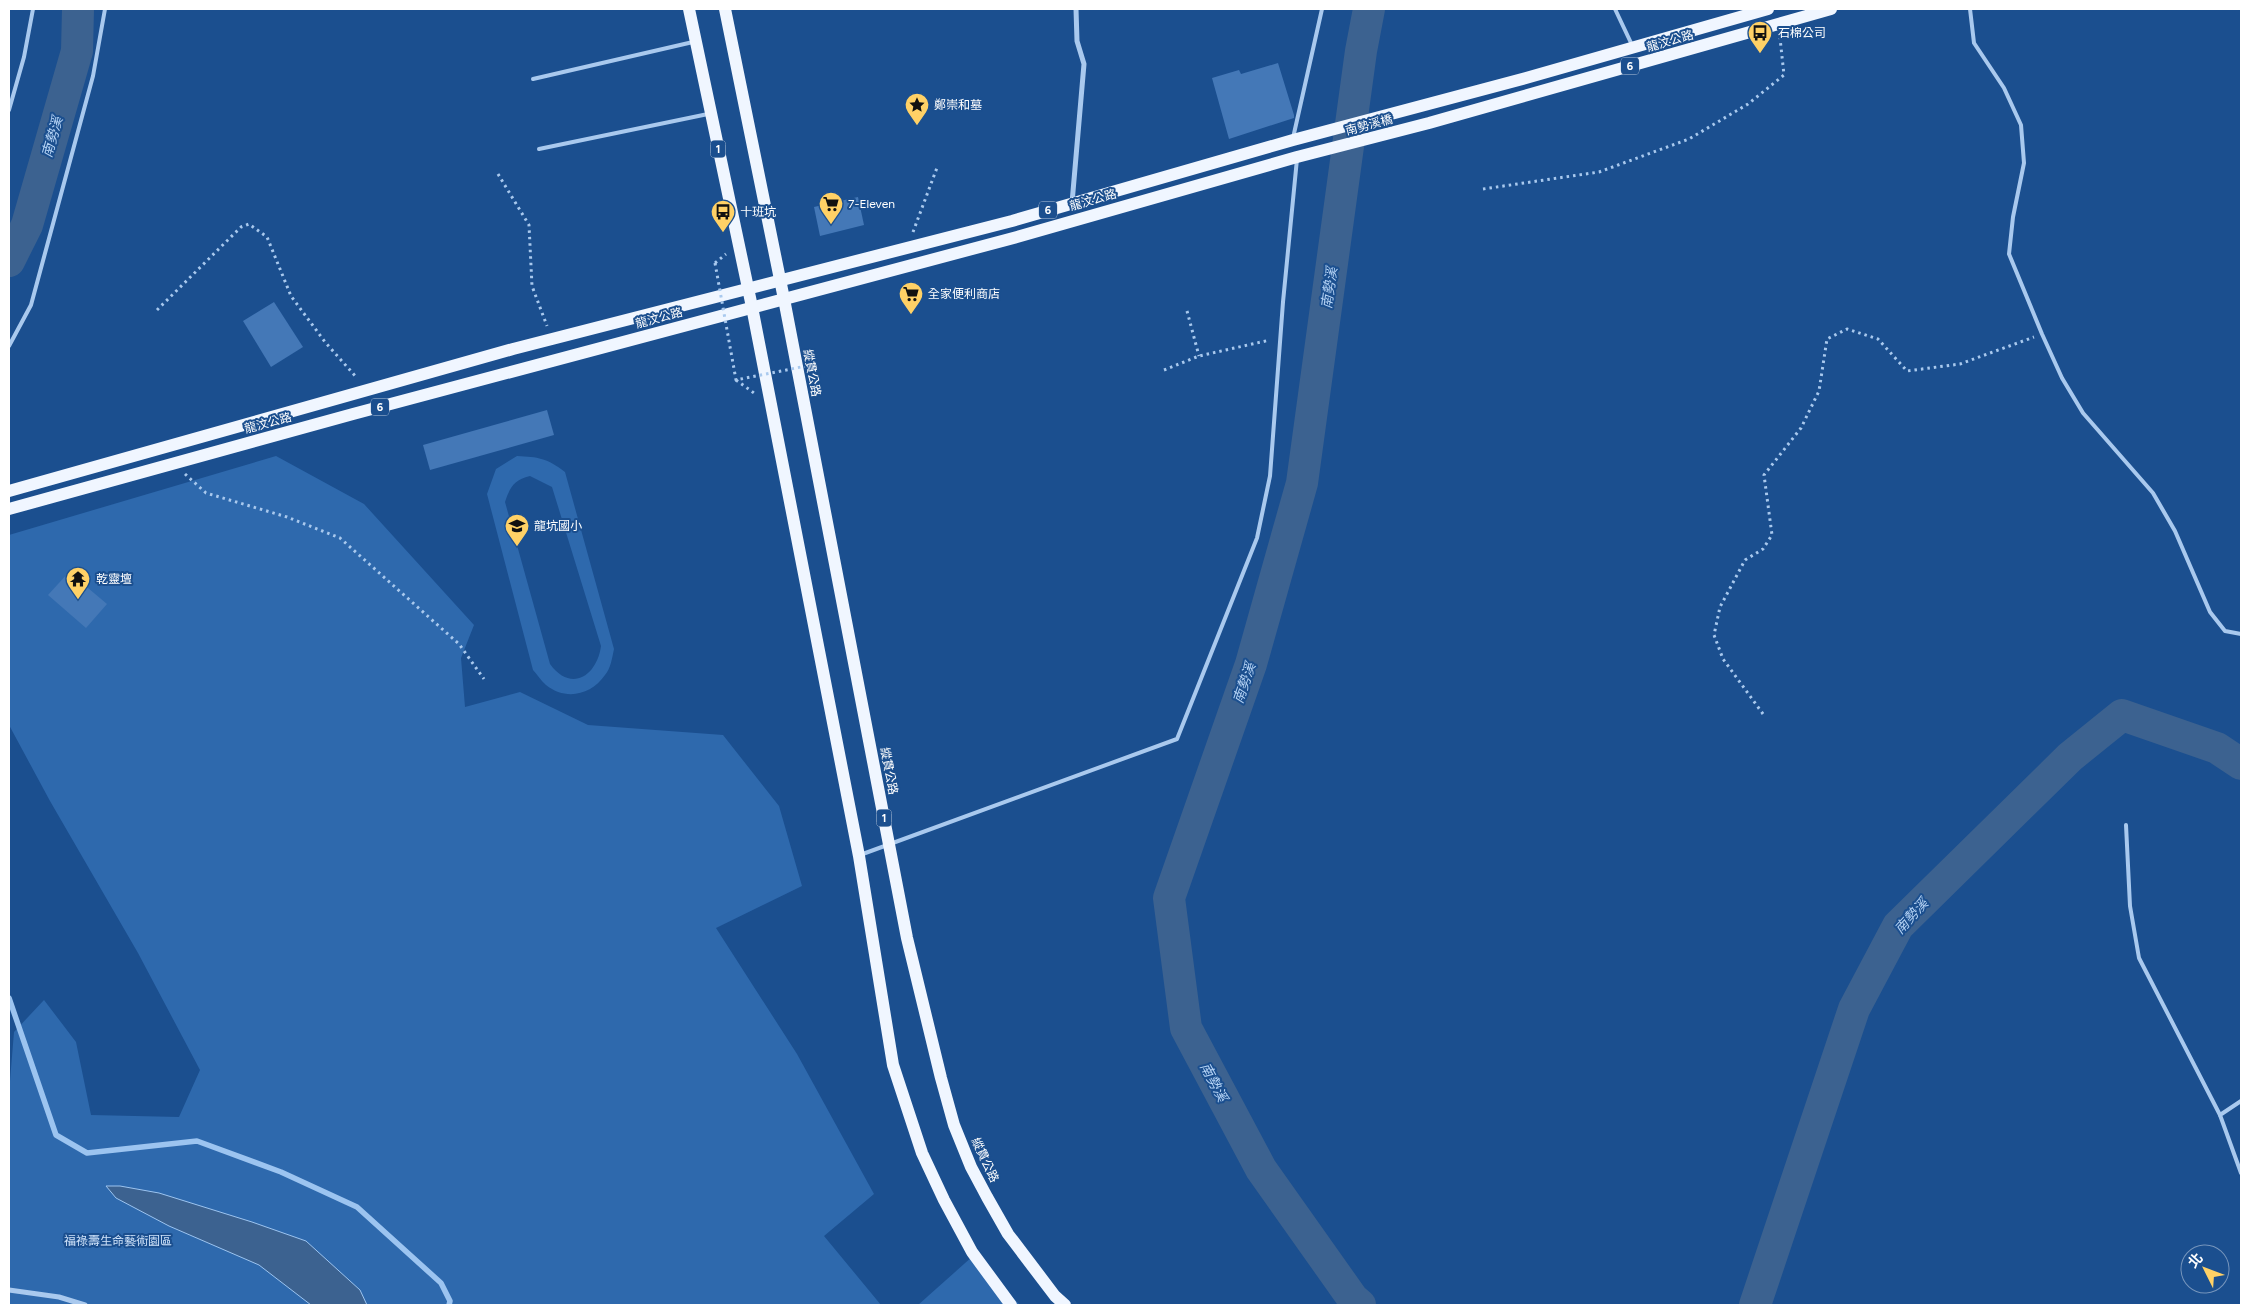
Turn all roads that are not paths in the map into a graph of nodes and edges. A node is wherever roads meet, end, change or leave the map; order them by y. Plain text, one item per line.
1 (33, 9) edge
2 (105, 9) edge
3 (689, 9) edge
4 (725, 9) edge
5 (1076, 9) edge
6 (1322, 9) edge
7 (1615, 9) edge
8 (1768, 9) edge
9 (1831, 9) edge
10 (1970, 9) edge
11 (695, 41) junction
12 (1633, 47) junction
13 (1639, 64) junction
14 (534, 79) dead end
15 (1426, 104) joint
16 (9, 110) edge
17 (710, 114) junction
18 (1429, 123) joint
19 (1315, 133) joint
20 (1292, 140) junction
21 (539, 150) dead end
22 (1317, 154) joint
23 (1297, 157) junction
24 (1072, 203) junction
25 (1012, 221) junction
26 (1017, 237) junction
27 (943, 238) junction
28 (946, 254) junction
29 (779, 280) junction
30 (747, 289) junction
31 (784, 299) junction
32 (752, 308) junction
33 (9, 346) edge
34 (9, 491) edge
35 (9, 509) edge
36 (2241, 634) edge
37 (2126, 825) dead end
38 (889, 844) junction
39 (859, 856) junction
40 (2241, 1100) edge
41 (2220, 1115) junction
42 (2241, 1173) edge
43 (9, 1290) edge
44 (85, 1305) edge
45 (1010, 1305) edge
46 (1065, 1305) edge

1 - 16 lane
2 - 33 lane
3 - 11 main road, 1
4 - 29 main road, 1
5 - 24 street
6 - 20 lane
7 - 12 lane
8 - 12 main road, 龍汶公路 / 6
9 - 13 main road, 龍汶公路 / 6
10 - 36 lane
11 - 14 lane
11 - 17 main road, 1
12 - 13 main road
12 - 15 main road, 龍汶公路 / 6
13 - 18 main road, 龍汶公路 / 6
15 - 19 main road, 南勢溪橋 / 6
17 - 21 lane
17 - 30 main road, 1
18 - 22 main road, 南勢溪橋 / 6
19 - 20 main road, 龍汶公路 / 6
20 - 23 main road
20 - 24 main road, 龍汶公路 / 6
22 - 23 main road, 龍汶公路 / 6
23 - 26 main road, 龍汶公路 / 6
23 - 38 lane
24 - 25 main road, 龍汶公路 / 6
25 - 26 main road
25 - 27 main road, 龍汶公路 / 6
26 - 28 main road, 龍汶公路 / 6
27 - 28 main road
27 - 29 main road, 龍汶公路 / 6
28 - 31 main road, 龍汶公路 / 6
29 - 30 main road, 龍汶公路 / 6
29 - 31 main road, 1
30 - 32 main road, 1
30 - 34 main road, 龍汶公路 / 6
31 - 32 main road, 龍汶公路 / 6
31 - 38 main road, 縱貫公路 / 1
32 - 35 main road, 龍汶公路 / 6
32 - 39 main road, 1
37 - 41 lane
38 - 39 lane
38 - 46 main road, 縱貫公路 / 1
39 - 45 main road, 1
40 - 41 lane
41 - 42 lane
43 - 44 street

